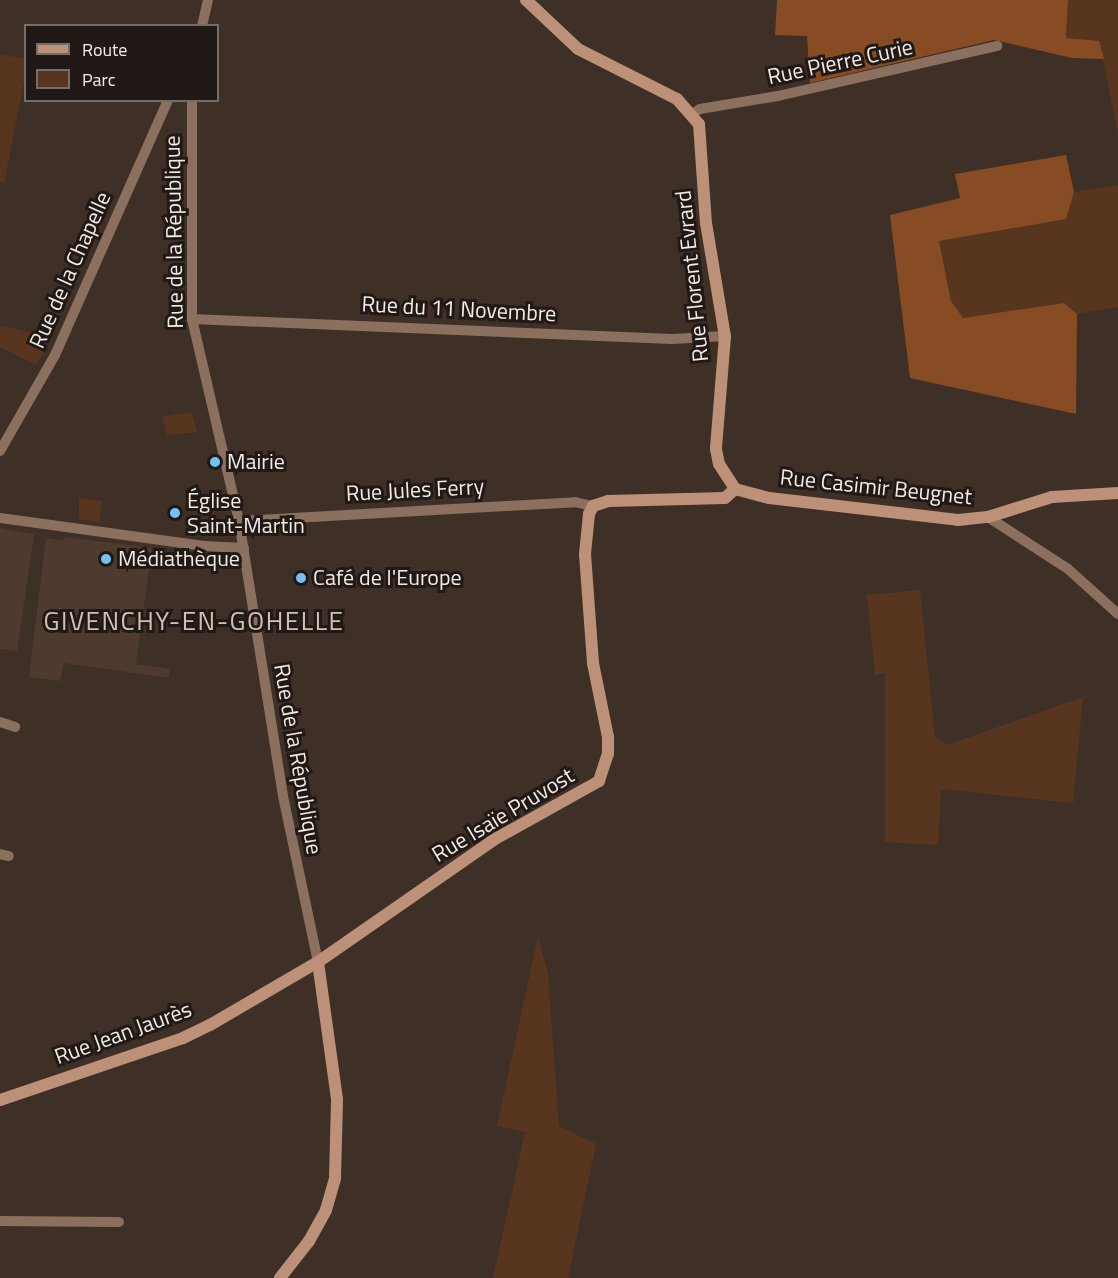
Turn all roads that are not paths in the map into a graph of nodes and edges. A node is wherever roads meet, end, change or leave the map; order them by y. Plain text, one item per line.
1 (207, 0) edge
2 (526, 0) edge
3 (202, 24) edge
4 (997, 46) dead end
5 (167, 102) edge
6 (192, 102) edge
7 (695, 119) junction
8 (192, 319) junction
9 (725, 336) junction
10 (0, 451) edge
11 (735, 489) junction
12 (1118, 493) edge
13 (593, 506) junction
14 (0, 518) edge
15 (988, 518) junction
16 (239, 520) junction
17 (240, 548) junction
18 (1118, 615) edge
19 (0, 723) edge
20 (15, 727) dead end
21 (318, 962) junction
22 (0, 1100) edge
23 (0, 1221) edge
24 (119, 1222) dead end
25 (280, 1278) edge

1 - 3 street
2 - 7 street
4 - 7 street, Rue Pierre Curie
5 - 10 street, Rue de la Chapelle
6 - 8 street, Rue de la République
7 - 9 street, Rue Florent Evrard
8 - 9 street, Rue du 11 Novembre
8 - 16 street, Rue de la République
9 - 11 street, Rue Florent Evrard
11 - 13 street
11 - 15 street, Rue Casimir Beugnet
12 - 15 street, Rue Casimir Beugnet
13 - 16 street, Rue Jules Ferry
13 - 21 street, Rue Isaïe Pruvost
14 - 17 street
15 - 18 street
16 - 17 street, Rue de la République
17 - 21 street, Rue de la République
19 - 20 street
21 - 22 street, Rue Jean Jaurès
21 - 25 street
23 - 24 street

